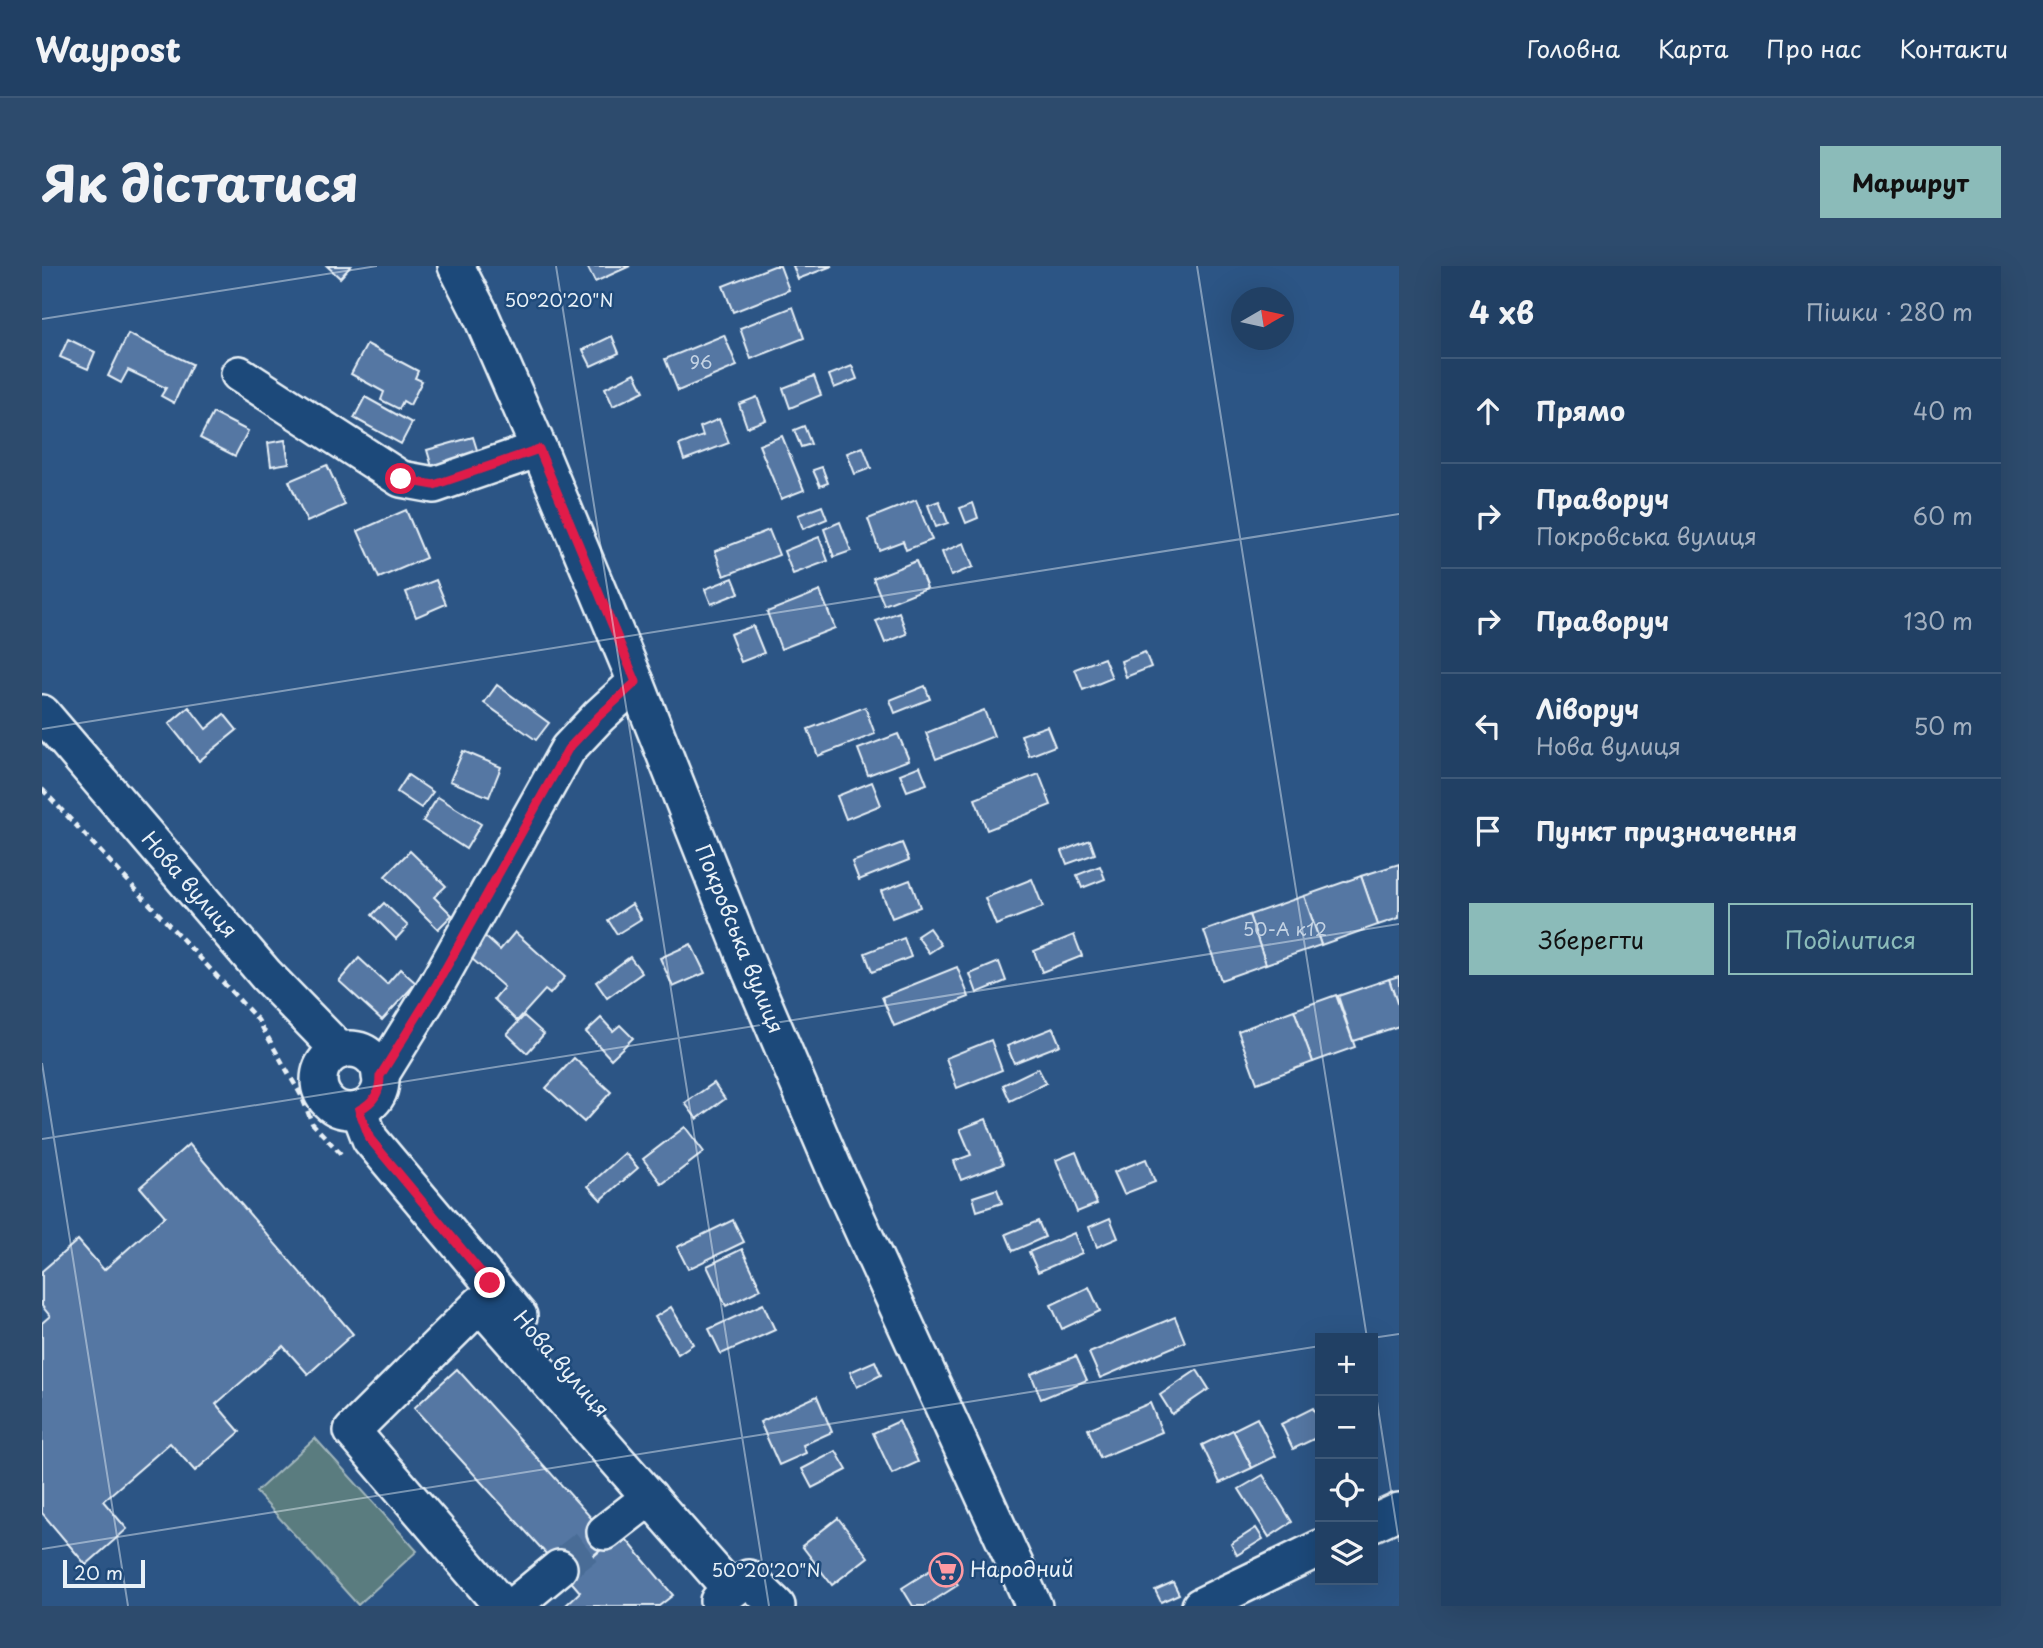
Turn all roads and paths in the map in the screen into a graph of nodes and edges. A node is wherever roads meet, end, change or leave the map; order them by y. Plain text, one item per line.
1 (456, 266) edge
2 (239, 374) dead end
3 (539, 449) junction
4 (636, 682) junction
5 (42, 713) edge
6 (42, 789) edge
7 (340, 1051) junction
8 (380, 1076) junction
9 (359, 1110) junction
10 (349, 1163) dead end
11 (650, 1497) junction
12 (1399, 1511) edge
13 (1375, 1522) edge
14 (605, 1532) tunnel mouth
15 (1315, 1550) edge
16 (559, 1568) tunnel mouth
17 (731, 1591) edge
18 (502, 1606) edge
19 (513, 1606) edge
20 (777, 1606) edge
21 (1034, 1606) edge
22 (1200, 1606) edge

1 - 3 street, Покровська вулиця
2 - 3 street
3 - 4 street, Покровська вулиця
4 - 8 street
4 - 21 street, Покровська вулиця
5 - 7 street, Нова вулиця
6 - 10 path
7 - 8 street
7 - 9 street
8 - 9 street
9 - 17 street, Нова вулиця
11 - 14 street
11 - 17 street
11 - 18 street
12 - 13 street
15 - 22 street
16 - 19 street
17 - 20 street

